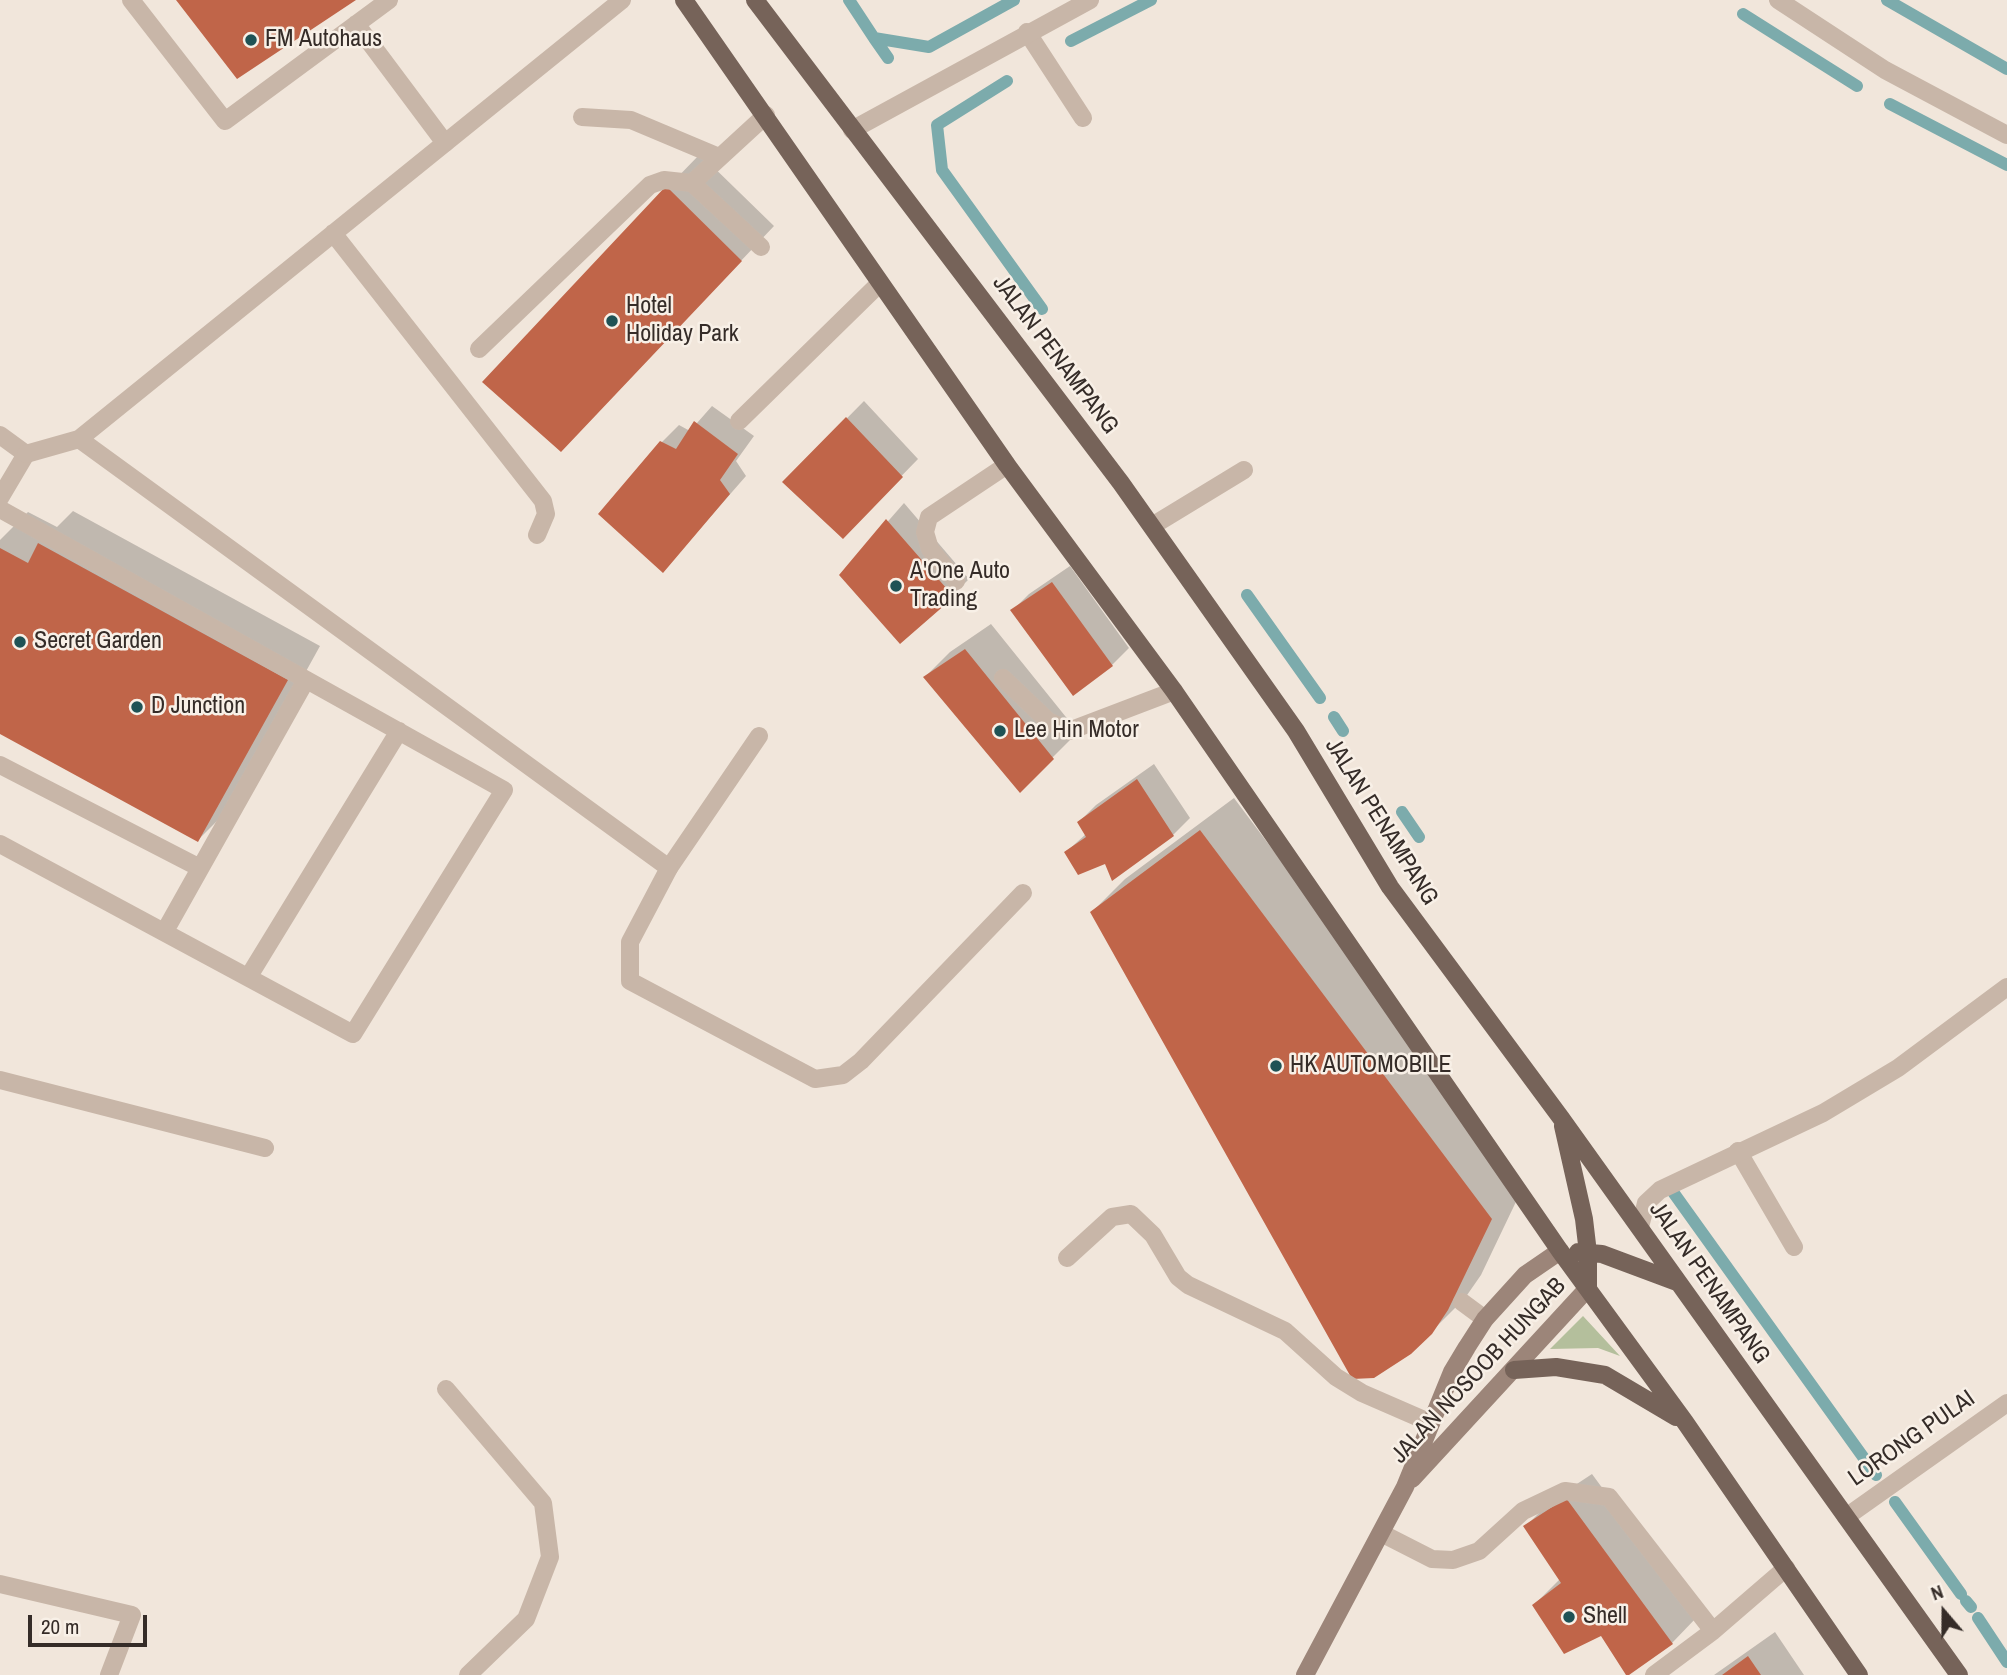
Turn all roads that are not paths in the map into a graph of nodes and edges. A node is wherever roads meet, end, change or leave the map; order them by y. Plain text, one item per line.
1 (131, 0) edge
2 (388, 0) edge
3 (622, 0) edge
4 (684, 0) edge
5 (755, 0) edge
6 (1090, 0) edge
7 (1778, 0) edge
8 (356, 24) junction
9 (1027, 32) junction
10 (766, 115) junction
11 (582, 117) dead end
12 (1083, 118) dead end
13 (852, 130) junction
14 (2007, 135) edge
15 (445, 143) junction
16 (719, 157) junction
17 (692, 183) junction
18 (333, 233) junction
19 (761, 247) dead end
20 (880, 283) junction
21 (480, 349) dead end
22 (739, 421) dead end
23 (0, 435) edge
24 (79, 439) junction
25 (26, 454) junction
26 (1007, 465) junction
27 (1244, 470) dead end
28 (0, 498) edge
29 (0, 509) edge
30 (1152, 526) junction
31 (537, 535) dead end
32 (956, 581) dead end
33 (1003, 678) dead end
34 (306, 680) junction
35 (1174, 691) junction
36 (399, 731) junction
37 (759, 736) dead end
38 (0, 765) edge
39 (0, 844) edge
40 (200, 868) junction
41 (669, 868) junction
42 (1023, 892) dead end
43 (165, 931) junction
44 (249, 976) junction
45 (2007, 987) edge
46 (0, 1080) edge
47 (1561, 1118) junction
48 (265, 1148) dead end
49 (1738, 1151) junction
50 (1640, 1227) junction
51 (1794, 1247) dead end
52 (1560, 1251) junction
53 (1588, 1253) junction
54 (1066, 1258) dead end
55 (1677, 1282) junction
56 (1588, 1288) junction
57 (1462, 1302) dead end
58 (1485, 1319) junction
59 (1514, 1370) junction
60 (446, 1389) dead end
61 (2007, 1403) edge
62 (1685, 1422) junction
63 (1432, 1423) junction
64 (1405, 1487) junction
65 (1846, 1517) junction
66 (1381, 1533) junction
67 (1786, 1568) junction
68 (0, 1584) edge
69 (1713, 1631) junction
70 (109, 1675) edge
71 (468, 1675) edge
72 (1305, 1675) edge
73 (1654, 1675) edge
74 (1859, 1675) edge
75 (1959, 1675) edge

1 - 8 street
2 - 8 street
3 - 15 street
4 - 10 main road
5 - 13 main road, JALAN PENAMPANG
6 - 9 street
7 - 14 street
8 - 15 street
9 - 12 street
9 - 13 street
10 - 16 street
10 - 20 main road
11 - 16 street
13 - 30 main road, JALAN PENAMPANG
15 - 18 street
16 - 17 street
17 - 19 street
17 - 21 street
18 - 24 street
18 - 31 street
20 - 22 street
20 - 26 main road
23 - 25 street
24 - 25 street
24 - 41 street
25 - 28 street
26 - 32 street
26 - 35 main road
27 - 30 street
29 - 34 street
30 - 47 main road, JALAN PENAMPANG
33 - 35 street
34 - 36 street
34 - 40 street
35 - 52 main road
36 - 44 street
36 - 44 street
37 - 41 street
38 - 40 street
39 - 43 street
40 - 43 street
41 - 42 street
43 - 44 street
45 - 49 street
46 - 48 street
47 - 50 main road, JALAN PENAMPANG
47 - 53 main road
49 - 50 street
49 - 51 street
50 - 55 main road, JALAN PENAMPANG
52 - 53 main road
52 - 56 main road
52 - 58 main road, JALAN NOSOOB HUNGAB
53 - 55 main road
53 - 56 main road
54 - 63 street
55 - 65 main road, JALAN PENAMPANG
56 - 59 main road, JALAN NOSOOB HUNGAB
56 - 62 main road
57 - 58 street
58 - 63 main road, JALAN NOSOOB HUNGAB
59 - 62 main road
59 - 64 main road, JALAN NOSOOB HUNGAB
60 - 71 street
61 - 65 street, LORONG PULAI
62 - 67 main road
63 - 64 main road, JALAN NOSOOB HUNGAB
64 - 66 main road, JALAN NOSOOB HUNGAB
65 - 75 main road, JALAN PENAMPANG
66 - 69 street
66 - 72 main road, JALAN NOSOOB HUNGAB
67 - 69 street
67 - 74 main road
68 - 70 street
69 - 73 street

